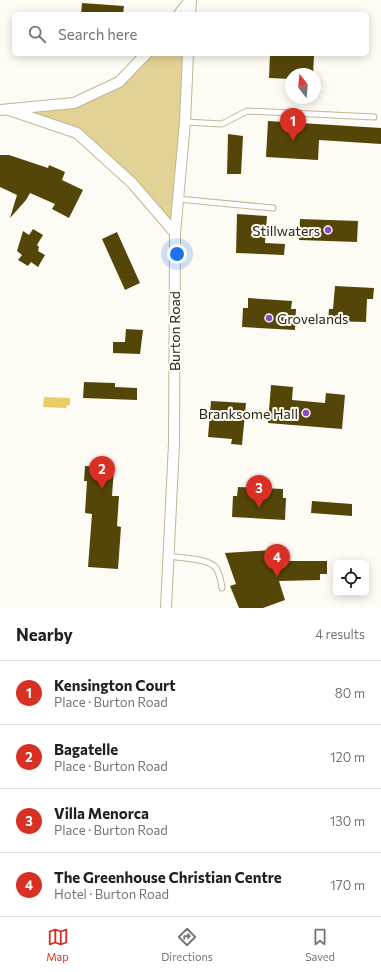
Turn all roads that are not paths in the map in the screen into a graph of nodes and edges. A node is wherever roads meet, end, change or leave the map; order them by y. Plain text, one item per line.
1 (190, 0) edge
2 (181, 12) edge
3 (190, 12) edge
4 (144, 56) edge
5 (188, 56) edge
6 (4, 110) edge
7 (374, 118) dead end
8 (185, 122) junction
9 (178, 199) junction
10 (273, 208) dead end
11 (175, 233) junction
12 (168, 556) junction
13 (222, 588) dead end
14 (166, 608) edge

1 - 2 street
1 - 3 street
4 - 6 street
5 - 8 street, Burton Road
6 - 11 street
7 - 8 lane
8 - 9 street, Burton Road
9 - 10 lane
9 - 11 street, Burton Road
11 - 12 street, Burton Road
12 - 13 lane
12 - 14 street, Burton Road

